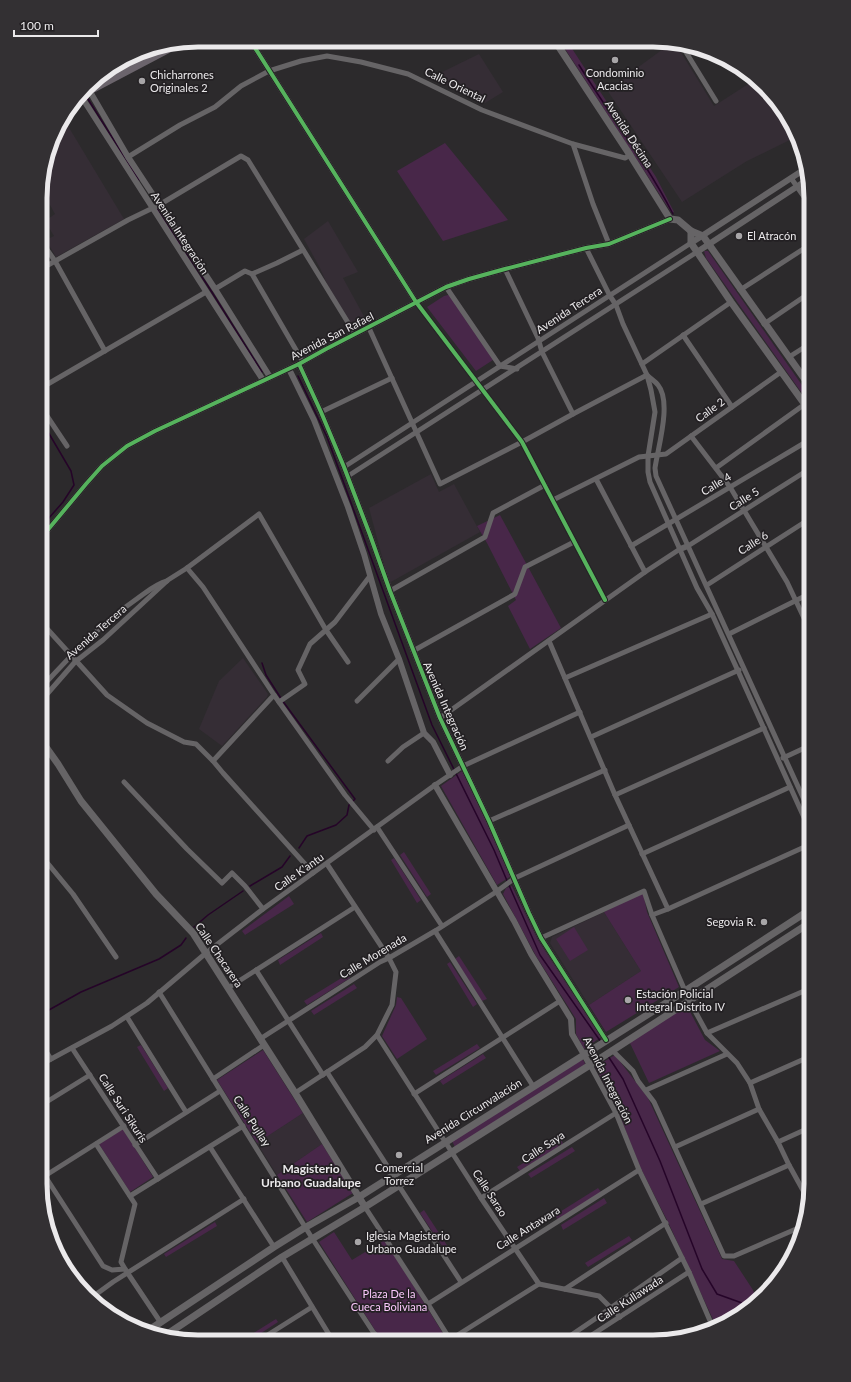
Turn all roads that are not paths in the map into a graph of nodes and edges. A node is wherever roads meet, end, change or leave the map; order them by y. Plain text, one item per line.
1 (254, 47) edge
2 (559, 47) edge
3 (162, 51) edge
4 (685, 51) edge
5 (269, 71) junction
6 (99, 85) edge
7 (86, 97) edge
8 (87, 97) edge
9 (716, 101) dead end
10 (573, 144) junction
11 (630, 155) junction
12 (128, 157) junction
13 (801, 171) edge
14 (791, 178) junction
15 (803, 183) edge
16 (797, 187) junction
17 (804, 197) edge
18 (159, 205) junction
19 (152, 208) junction
20 (670, 219) junction
21 (691, 231) junction
22 (703, 236) junction
23 (691, 243) junction
24 (609, 244) junction
25 (709, 244) junction
26 (586, 248) junction
27 (804, 249) edge
28 (47, 250) edge
29 (303, 250) junction
30 (697, 252) junction
31 (55, 261) junction
32 (47, 266) edge
33 (505, 269) junction
34 (252, 274) junction
35 (446, 287) junction
36 (215, 289) junction
37 (740, 290) junction
38 (206, 292) junction
39 (610, 296) junction
40 (804, 297) edge
41 (416, 302) junction
42 (731, 302) junction
43 (616, 305) junction
44 (764, 324) junction
45 (369, 328) junction
46 (355, 334) junction
47 (683, 335) junction
48 (539, 341) junction
49 (804, 347) edge
50 (105, 350) junction
51 (542, 352) junction
52 (789, 357) junction
53 (301, 363) junction
54 (642, 364) junction
55 (500, 366) junction
56 (517, 368) junction
57 (289, 369) junction
58 (781, 372) junction
59 (648, 376) junction
60 (270, 377) junction
61 (392, 378) junction
62 (804, 378) edge
63 (263, 380) junction
64 (476, 382) junction
65 (47, 384) edge
66 (483, 390) junction
67 (804, 403) edge
68 (804, 405) edge
69 (732, 407) junction
70 (322, 412) junction
71 (573, 414) junction
72 (47, 416) edge
73 (412, 422) junction
74 (417, 432) junction
75 (691, 436) junction
76 (522, 442) junction
77 (804, 443) edge
78 (67, 446) dead end
79 (648, 456) junction
80 (657, 456) junction
81 (344, 467) junction
82 (716, 468) junction
83 (804, 472) edge
84 (348, 476) junction
85 (596, 479) junction
86 (545, 485) junction
87 (730, 487) junction
88 (553, 500) junction
89 (744, 511) junction
90 (676, 519) junction
91 (804, 523) edge
92 (669, 524) junction
93 (47, 531) edge
94 (574, 542) junction
95 (631, 546) junction
96 (688, 546) junction
97 (766, 547) junction
98 (680, 549) junction
99 (187, 568) junction
100 (645, 572) junction
101 (370, 576) junction
102 (168, 580) junction
103 (707, 585) junction
104 (390, 591) junction
105 (804, 596) edge
106 (605, 600) junction
107 (795, 601) junction
108 (712, 614) junction
109 (804, 619) edge
110 (47, 629) edge
111 (326, 630) junction
112 (729, 634) junction
113 (549, 641) junction
114 (413, 651) junction
115 (71, 655) junction
116 (399, 659) junction
117 (76, 662) junction
118 (348, 662) dead end
119 (744, 668) junction
120 (738, 671) junction
121 (565, 678) junction
122 (47, 681) edge
123 (47, 694) edge
124 (274, 695) junction
125 (358, 700) dead end
126 (279, 702) junction
127 (580, 712) junction
128 (440, 718) junction
129 (764, 728) junction
130 (424, 733) junction
131 (591, 737) junction
132 (47, 748) edge
133 (804, 748) edge
134 (784, 758) junction
135 (778, 760) junction
136 (213, 761) junction
137 (388, 761) dead end
138 (463, 766) junction
139 (605, 770) junction
140 (453, 772) junction
141 (124, 782) dead end
142 (435, 785) junction
143 (790, 787) junction
144 (616, 795) junction
145 (804, 800) edge
146 (804, 818) edge
147 (490, 822) junction
148 (629, 825) junction
149 (376, 828) junction
150 (804, 847) edge
151 (642, 854) junction
152 (47, 862) edge
153 (327, 864) junction
154 (313, 873) junction
155 (515, 878) junction
156 (496, 892) junction
157 (355, 907) junction
158 (668, 909) junction
159 (262, 910) junction
160 (804, 914) edge
161 (652, 915) junction
162 (442, 926) junction
163 (804, 926) edge
164 (435, 931) junction
165 (541, 938) junction
166 (206, 953) junction
167 (116, 956) dead end
168 (389, 958) junction
169 (256, 970) junction
170 (228, 988) junction
171 (685, 991) junction
172 (804, 991) edge
173 (160, 992) junction
174 (689, 1000) junction
175 (560, 1001) junction
176 (127, 1017) junction
177 (289, 1021) junction
178 (707, 1033) junction
179 (377, 1035) junction
180 (502, 1038) junction
181 (262, 1042) junction
182 (602, 1043) junction
183 (72, 1048) junction
184 (47, 1053) edge
185 (609, 1053) junction
186 (583, 1054) junction
187 (727, 1054) junction
188 (51, 1059) junction
189 (804, 1059) edge
190 (47, 1062) edge
191 (590, 1065) junction
192 (325, 1073) junction
193 (90, 1075) junction
194 (213, 1079) junction
195 (750, 1083) junction
196 (533, 1086) junction
197 (646, 1090) junction
198 (220, 1091) junction
199 (295, 1093) junction
200 (414, 1094) junction
201 (47, 1102) edge
202 (759, 1109) junction
203 (186, 1112) junction
204 (616, 1113) junction
205 (124, 1126) junction
206 (243, 1126) junction
207 (804, 1130) edge
208 (445, 1142) junction
209 (778, 1142) junction
210 (96, 1144) junction
211 (135, 1145) junction
212 (210, 1147) junction
213 (675, 1147) junction
214 (452, 1152) junction
215 (789, 1165) junction
216 (639, 1170) junction
217 (47, 1175) edge
218 (393, 1175) junction
219 (47, 1179) edge
220 (158, 1179) junction
221 (399, 1186) junction
222 (804, 1192) edge
223 (130, 1196) junction
224 (358, 1197) junction
225 (481, 1198) junction
226 (244, 1199) junction
227 (701, 1204) junction
228 (365, 1208) junction
229 (666, 1223) junction
230 (306, 1227) junction
231 (797, 1229) edge
232 (312, 1238) junction
233 (274, 1247) junction
234 (515, 1248) junction
235 (282, 1257) junction
236 (682, 1258) junction
237 (126, 1271) junction
238 (689, 1272) junction
239 (461, 1282) junction
240 (539, 1284) junction
241 (565, 1289) junction
242 (96, 1294) edge
243 (428, 1304) junction
244 (312, 1307) junction
245 (611, 1307) junction
246 (620, 1317) junction
247 (161, 1323) junction
248 (711, 1323) edge
249 (153, 1328) edge
250 (172, 1333) edge
251 (375, 1334) edge
252 (268, 1335) edge
253 (329, 1335) edge
254 (446, 1335) edge
255 (458, 1335) edge
256 (572, 1335) edge
257 (592, 1335) edge

1 - 5 street
2 - 11 main road, Avenida Décima
3 - 6 highway
4 - 9 street
5 - 10 street, Calle Oriental
5 - 12 street, Calle Oriental
5 - 41 street
7 - 19 street, Avenida Integración
8 - 12 street, Avenida Integración
10 - 11 street, Calle Oriental
10 - 24 street
11 - 20 main road, Avenida Décima
12 - 18 street, Avenida Integración
13 - 14 street, Avenida Tercera
14 - 16 street
14 - 22 street, Avenida Tercera
15 - 16 street, Avenida Tercera
16 - 17 street
16 - 25 street, Avenida Tercera
18 - 19 street
18 - 29 street
18 - 36 street, Avenida Integración
19 - 31 street
19 - 38 street, Avenida Integración
20 - 21 main road
20 - 24 street, Avenida San Rafael
21 - 22 main road
21 - 23 main road
22 - 23 street, Avenida Tercera
22 - 25 main road
23 - 30 main road
23 - 39 street, Avenida Tercera
24 - 26 street, Avenida San Rafael
25 - 30 street, Avenida Tercera
25 - 37 main road
26 - 33 street, Avenida San Rafael
26 - 39 street
27 - 37 street
28 - 31 street
29 - 34 street
29 - 46 street
30 - 42 main road
30 - 43 street, Avenida Tercera
31 - 32 street
31 - 50 street
33 - 35 street, Avenida San Rafael
33 - 48 street
34 - 36 street
34 - 53 street
35 - 41 street, Avenida San Rafael
35 - 55 street
36 - 60 street, Avenida Integración
37 - 44 main road
38 - 50 street
38 - 63 street, Avenida Integración
39 - 43 street
39 - 48 street, Avenida Tercera
40 - 44 street
41 - 45 street, Avenida San Rafael
41 - 64 street
42 - 47 street
42 - 58 main road
43 - 51 street, Avenida Tercera
43 - 54 street
44 - 52 main road
45 - 46 street, Avenida San Rafael
45 - 61 street
46 - 53 street, Avenida San Rafael
47 - 54 street
47 - 69 street
48 - 51 street
48 - 55 street, Avenida Tercera
49 - 52 street
50 - 65 street
51 - 56 street, Avenida Tercera
51 - 71 street
52 - 62 main road
53 - 57 street, Avenida San Rafael
53 - 70 street, Avenida Integración
54 - 59 street
55 - 56 street
55 - 64 street, Avenida Tercera
56 - 66 street, Avenida Tercera
57 - 60 street, Avenida San Rafael
57 - 101 street
58 - 67 main road
58 - 69 street, Calle 2
59 - 71 street
59 - 79 street
59 - 80 street
60 - 63 street, Avenida San Rafael
61 - 70 street
61 - 73 street
63 - 93 street, Avenida San Rafael
64 - 66 street
64 - 73 street, Avenida Tercera
66 - 74 street, Avenida Tercera
66 - 76 street
68 - 82 street
69 - 75 street, Calle 2
70 - 81 street, Avenida Integración
71 - 76 street
72 - 78 street
73 - 74 street
73 - 81 street, Avenida Tercera
74 - 76 street
74 - 84 street, Avenida Tercera
75 - 80 street, Calle 2
75 - 82 street
76 - 86 street
77 - 87 street, Calle 4
79 - 80 street, Calle 2
79 - 85 street, Calle 2
79 - 92 street
80 - 90 street
81 - 84 street, Avenida Integración
82 - 87 street
83 - 89 street, Calle 5
84 - 104 street, Avenida Integración
85 - 88 street, Calle 2
85 - 95 street
86 - 88 street
86 - 104 street
87 - 89 street
87 - 90 street, Calle 4
88 - 94 street
89 - 96 street, Calle 5
89 - 97 street
90 - 92 street, Calle 4
90 - 96 street
91 - 97 street, Calle 6
92 - 95 street, Calle 4
92 - 98 street
94 - 106 street
94 - 114 street
95 - 100 street
96 - 98 street
96 - 103 street
97 - 103 street, Calle 6
97 - 107 street
98 - 100 street
98 - 108 street
99 - 102 street, Avenida Tercera
99 - 111 street, Avenida Tercera
99 - 124 street
100 - 106 street
101 - 111 street
101 - 116 street
102 - 115 street, Avenida Tercera
102 - 117 street, Avenida Tercera
103 - 112 street
104 - 114 street, Avenida Integración
105 - 107 street
106 - 113 street
107 - 109 street
107 - 112 street
108 - 120 street
108 - 121 street
110 - 115 street
111 - 118 street
111 - 126 street
112 - 119 street
113 - 121 street
113 - 128 street
114 - 128 street, Avenida Integración
115 - 117 street
115 - 122 street, Avenida Tercera
116 - 125 street
116 - 130 street
117 - 123 street, Avenida Tercera
117 - 136 street
119 - 120 street
119 - 134 street
120 - 129 street
120 - 131 street
121 - 127 street
124 - 126 street
124 - 136 street
126 - 149 street
127 - 131 street
127 - 138 street, Calle K'antu
128 - 138 street, Avenida Integración
129 - 135 street
129 - 144 street
130 - 137 street
130 - 140 street
131 - 139 street
132 - 166 main road, Calle Chacarera
133 - 134 street
134 - 135 street
134 - 145 street
135 - 143 street
136 - 154 street
138 - 140 street, Calle K'antu
138 - 147 street, Avenida Integración
139 - 144 street
139 - 147 street
140 - 142 street, Calle K'antu
141 - 159 street
142 - 149 street, Calle K'antu
142 - 156 street, Avenida Integración
143 - 146 street
143 - 151 street
144 - 148 street
147 - 155 street, Avenida Integración
148 - 151 street
148 - 155 street, Calle Morenada
149 - 153 street, Calle K'antu
149 - 162 street
150 - 158 street
151 - 158 street
152 - 167 street
153 - 154 street, Calle K'antu
153 - 157 street
154 - 159 street, Calle K'antu
155 - 156 street, Calle Morenada
155 - 165 street, Avenida Integración
156 - 162 street, Calle Morenada
156 - 175 street, Avenida Integración
157 - 168 street
157 - 169 street
158 - 161 street
159 - 166 street, Calle K'antu
160 - 171 main road, Avenida Circunvalación
161 - 165 street
161 - 171 street
162 - 164 street, Calle Morenada
163 - 174 main road
164 - 168 street, Calle Morenada
164 - 180 street
165 - 182 street, Avenida Integración
166 - 170 main road, Calle Chacarera
166 - 173 street, Calle K'antu
168 - 177 street, Calle Morenada
168 - 179 street
169 - 170 street
169 - 177 street
170 - 181 main road, Calle Chacarera
171 - 174 street
171 - 182 main road, Avenida Circunvalación
172 - 178 street
173 - 176 street, Calle K'antu
173 - 194 street, Calle Pujllay
174 - 178 street
174 - 185 main road
175 - 180 street
175 - 186 street, Avenida Integración
176 - 183 street, Calle K'antu
176 - 203 street
177 - 181 street, Calle Morenada
177 - 192 street
178 - 187 street
179 - 192 street
179 - 200 street, Calle Sarao
180 - 196 street
180 - 200 street
181 - 194 street, Calle Morenada
181 - 199 main road, Calle Chacarera
182 - 186 main road, Avenida Circunvalación
183 - 188 street, Calle K'antu
183 - 193 street, Calle Suri Sikuris
184 - 188 street
185 - 191 main road
185 - 197 street
186 - 191 street, Avenida Integración
186 - 196 main road, Avenida Circunvalación
187 - 195 street
187 - 197 street
188 - 190 street, Calle K'antu
189 - 195 street
191 - 204 street, Avenida Integración
191 - 214 main road
192 - 199 street
192 - 218 street
193 - 201 street
193 - 205 street, Calle Suri Sikuris
194 - 198 street, Calle Pujllay
195 - 202 street
196 - 208 main road, Avenida Circunvalación
197 - 213 street
198 - 203 street
198 - 206 street, Calle Pujllay
199 - 224 main road, Calle Chacarera
200 - 208 street, Calle Sarao
202 - 209 street
202 - 213 street
203 - 211 street
204 - 216 street, Avenida Integración
204 - 225 street, Calle Saya
205 - 210 street
205 - 211 street, Calle Suri Sikuris
206 - 212 street
206 - 230 street, Calle Pujllay
207 - 209 street
208 - 214 street, Calle Sarao
208 - 218 main road, Avenida Circunvalación
209 - 215 street
210 - 217 street
210 - 223 street
211 - 220 street, Calle Suri Sikuris
212 - 220 street
212 - 226 street
213 - 227 street
214 - 221 main road
214 - 225 street, Calle Sarao
215 - 222 street
215 - 227 street
216 - 229 street, Avenida Integración
216 - 234 street, Calle Antawara
218 - 224 main road, Avenida Circunvalación
219 - 237 street
220 - 223 street
221 - 228 main road
221 - 239 street
223 - 237 street
224 - 228 main road, Calle Chacarera
224 - 230 main road, Avenida Circunvalación
225 - 234 street, Calle Sarao
226 - 233 street
226 - 237 street
227 - 231 street
228 - 232 main road
228 - 243 street
229 - 236 street, Avenida Integración
229 - 241 street
230 - 232 street, Calle Pujllay
230 - 233 main road, Avenida Circunvalación
232 - 235 main road
232 - 251 street, Calle Pujllay
233 - 247 main road, Avenida Circunvalación
234 - 239 street, Calle Antawara
234 - 240 street, Calle Sarao
235 - 244 street
235 - 250 main road
236 - 238 street, Avenida Integración
236 - 245 street
237 - 242 street
237 - 247 street
238 - 246 street, Calle Kullawada
238 - 248 street, Avenida Integración
239 - 243 street, Calle Antawara
240 - 241 street
240 - 255 street
241 - 245 street
243 - 254 street
244 - 252 street
244 - 253 street
245 - 246 street
245 - 256 street
246 - 257 street, Calle Kullawada
247 - 249 main road, Avenida Circunvalación

